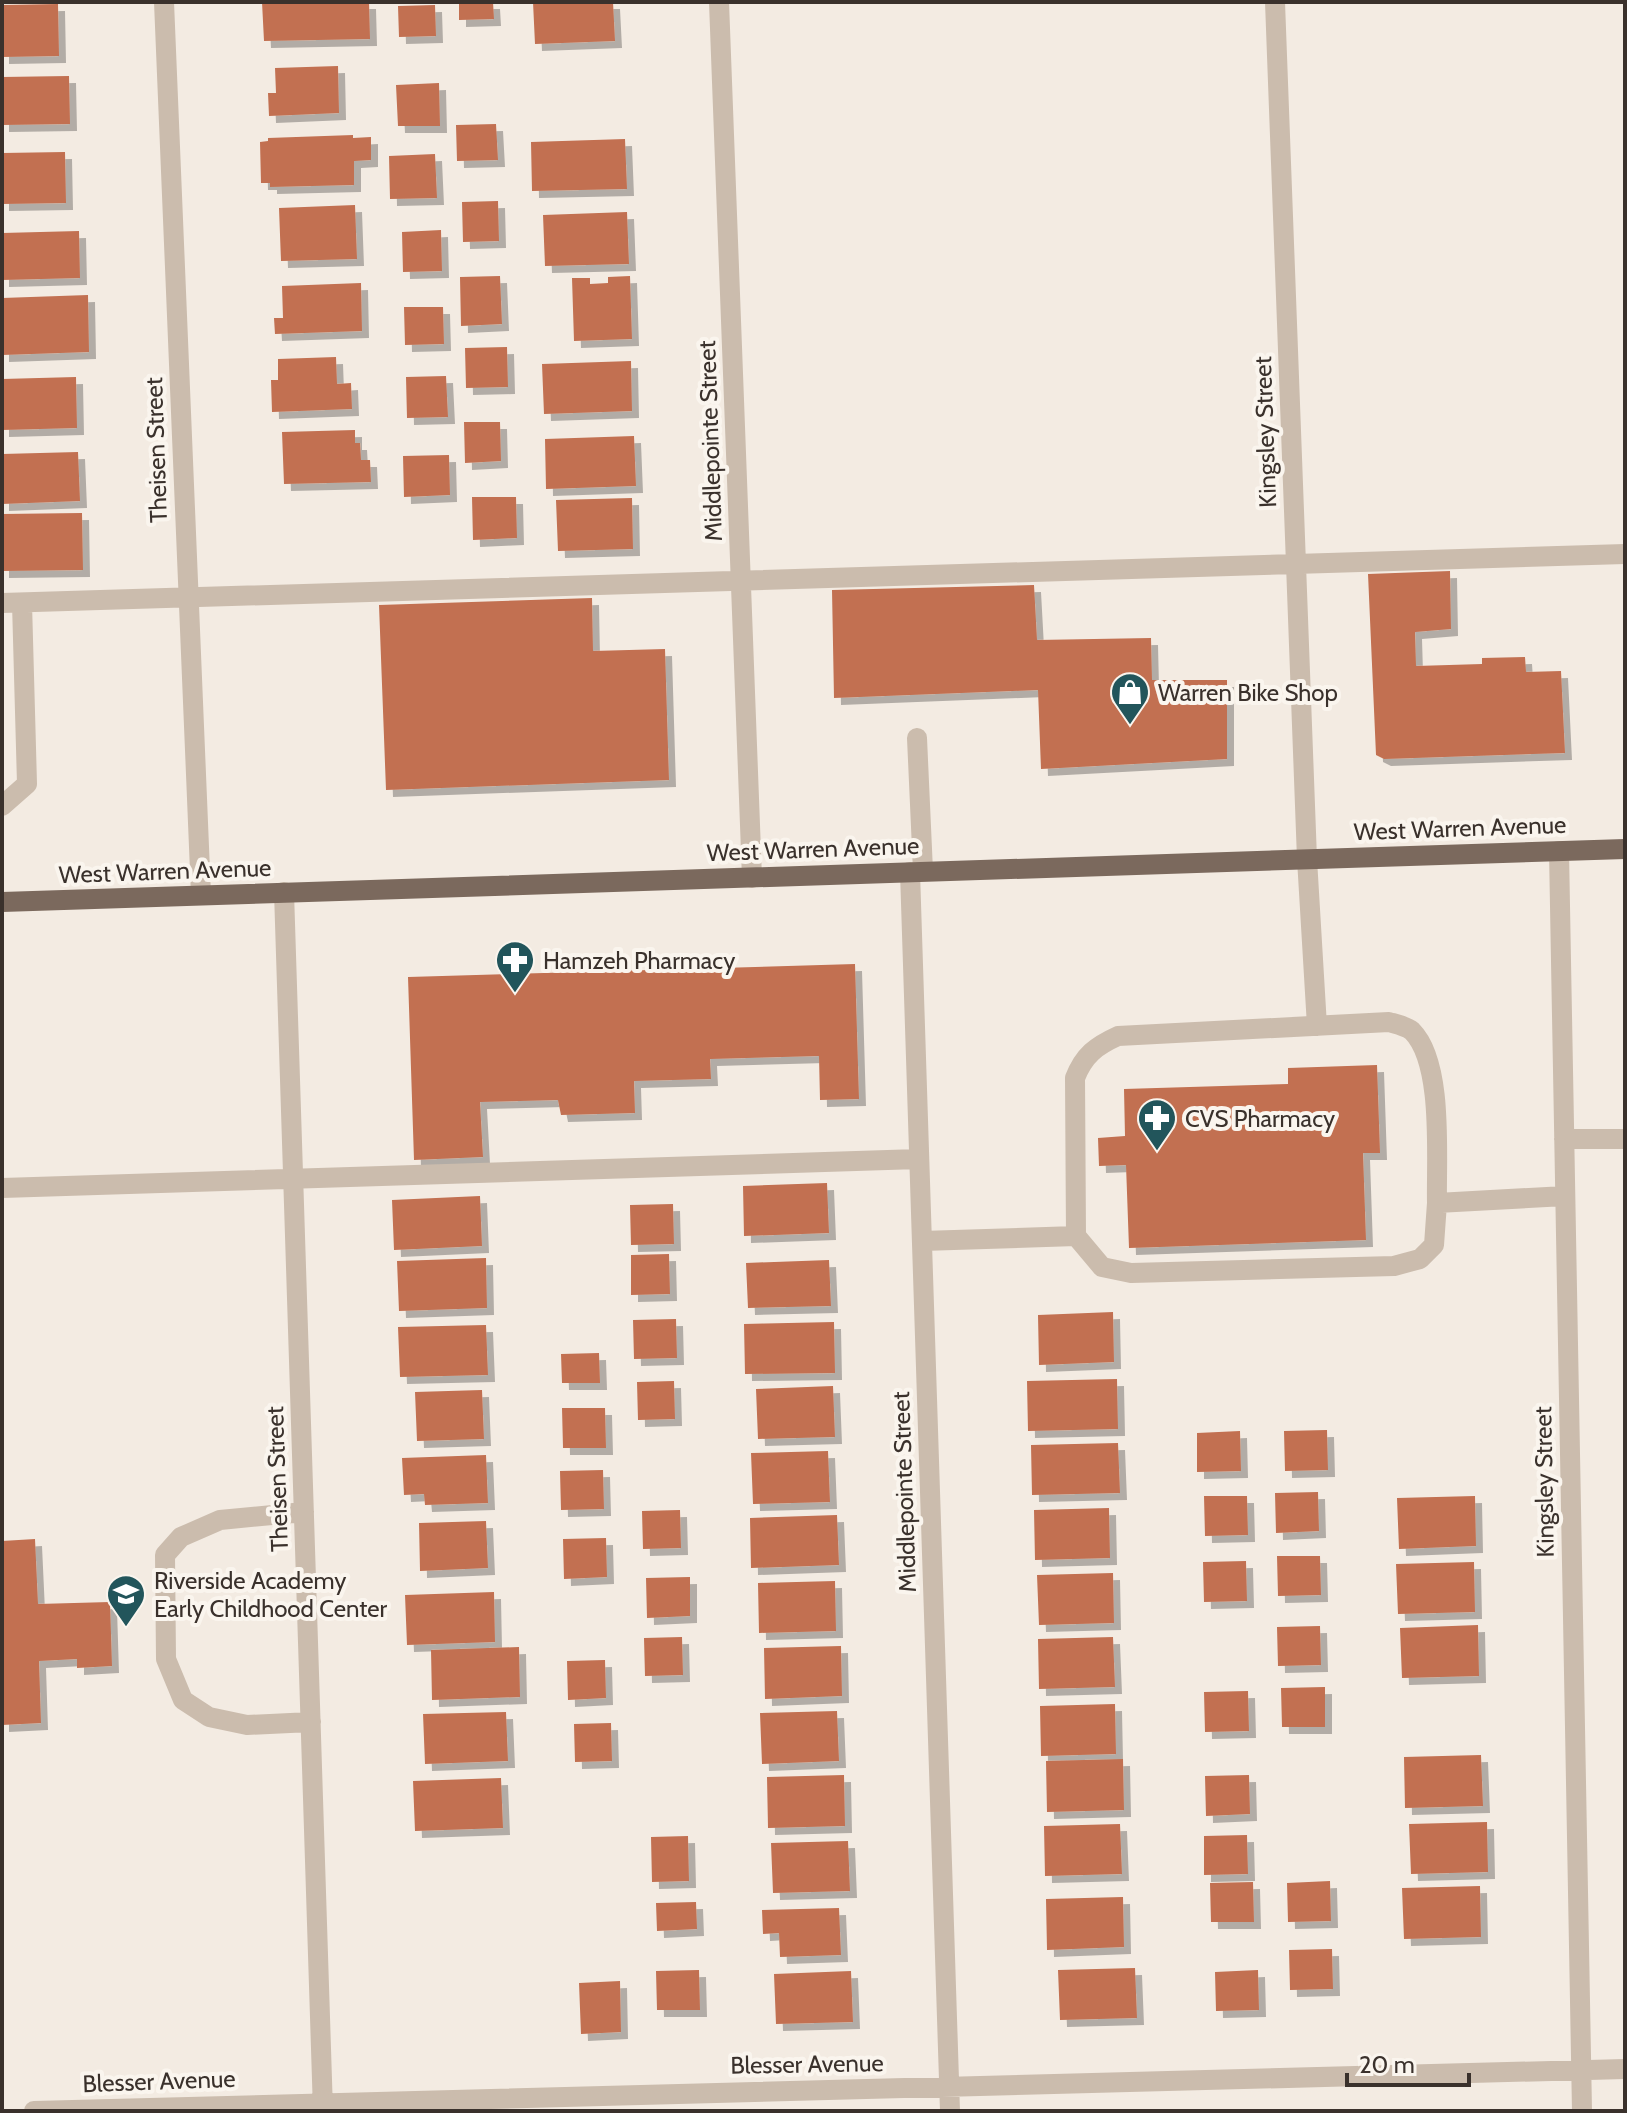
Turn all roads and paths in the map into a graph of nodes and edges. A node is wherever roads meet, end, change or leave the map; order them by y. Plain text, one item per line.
1 (164, 2) edge
2 (719, 2) edge
3 (1275, 2) edge
4 (1625, 554) edge
5 (1296, 564) junction
6 (741, 580) junction
7 (188, 597) junction
8 (12, 603) edge
9 (917, 738) dead end
10 (2, 806) edge
11 (1625, 849) edge
12 (1559, 851) junction
13 (1307, 859) junction
14 (917, 872) junction
15 (752, 878) junction
16 (284, 892) junction
17 (201, 895) junction
18 (2, 902) edge
19 (1317, 1026) junction
20 (1564, 1139) junction
21 (1625, 1139) edge
22 (919, 1159) junction
23 (293, 1179) junction
24 (2, 1188) edge
25 (1565, 1196) junction
26 (1437, 1203) junction
27 (1076, 1236) junction
28 (922, 1241) junction
29 (304, 1512) junction
30 (311, 1722) junction
31 (1625, 2069) edge
32 (1581, 2070) junction
33 (949, 2087) junction
34 (323, 2107) edge
35 (34, 2111) edge
36 (950, 2111) edge
37 (1582, 2111) edge

1 - 7 street, Theisen Street
2 - 6 street, Middlepointe Street
3 - 5 street, Kingsley Street
4 - 5 street
5 - 6 street
5 - 13 street, Kingsley Street
6 - 7 street
6 - 15 street, Middlepointe Street
7 - 8 street
7 - 17 street, Theisen Street
8 - 10 street
9 - 14 street, Middlepointe Street
11 - 12 main road, West Warren Avenue
12 - 13 main road, West Warren Avenue
12 - 20 street, Kingsley Street
13 - 14 main road, West Warren Avenue
13 - 19 street, Kingsley Street
14 - 15 main road, West Warren Avenue
14 - 22 street, Middlepointe Street
15 - 16 main road, West Warren Avenue
16 - 17 main road, West Warren Avenue
16 - 23 street, Theisen Street
17 - 18 main road, West Warren Avenue
19 - 26 street
19 - 27 street
20 - 21 street
20 - 25 street, Kingsley Street
22 - 23 street
22 - 28 street, Middlepointe Street
23 - 24 street
23 - 29 street, Theisen Street
25 - 26 street
25 - 32 street, Kingsley Street
26 - 27 street
27 - 28 street
28 - 33 street, Middlepointe Street
29 - 30 street, Theisen Street
29 - 30 street
30 - 34 street, Theisen Street
31 - 32 street, Blesser Avenue
32 - 33 street, Blesser Avenue
32 - 37 street, Kingsley Street
33 - 34 street, Blesser Avenue
33 - 36 street, Middlepointe Street
34 - 35 street, Blesser Avenue

